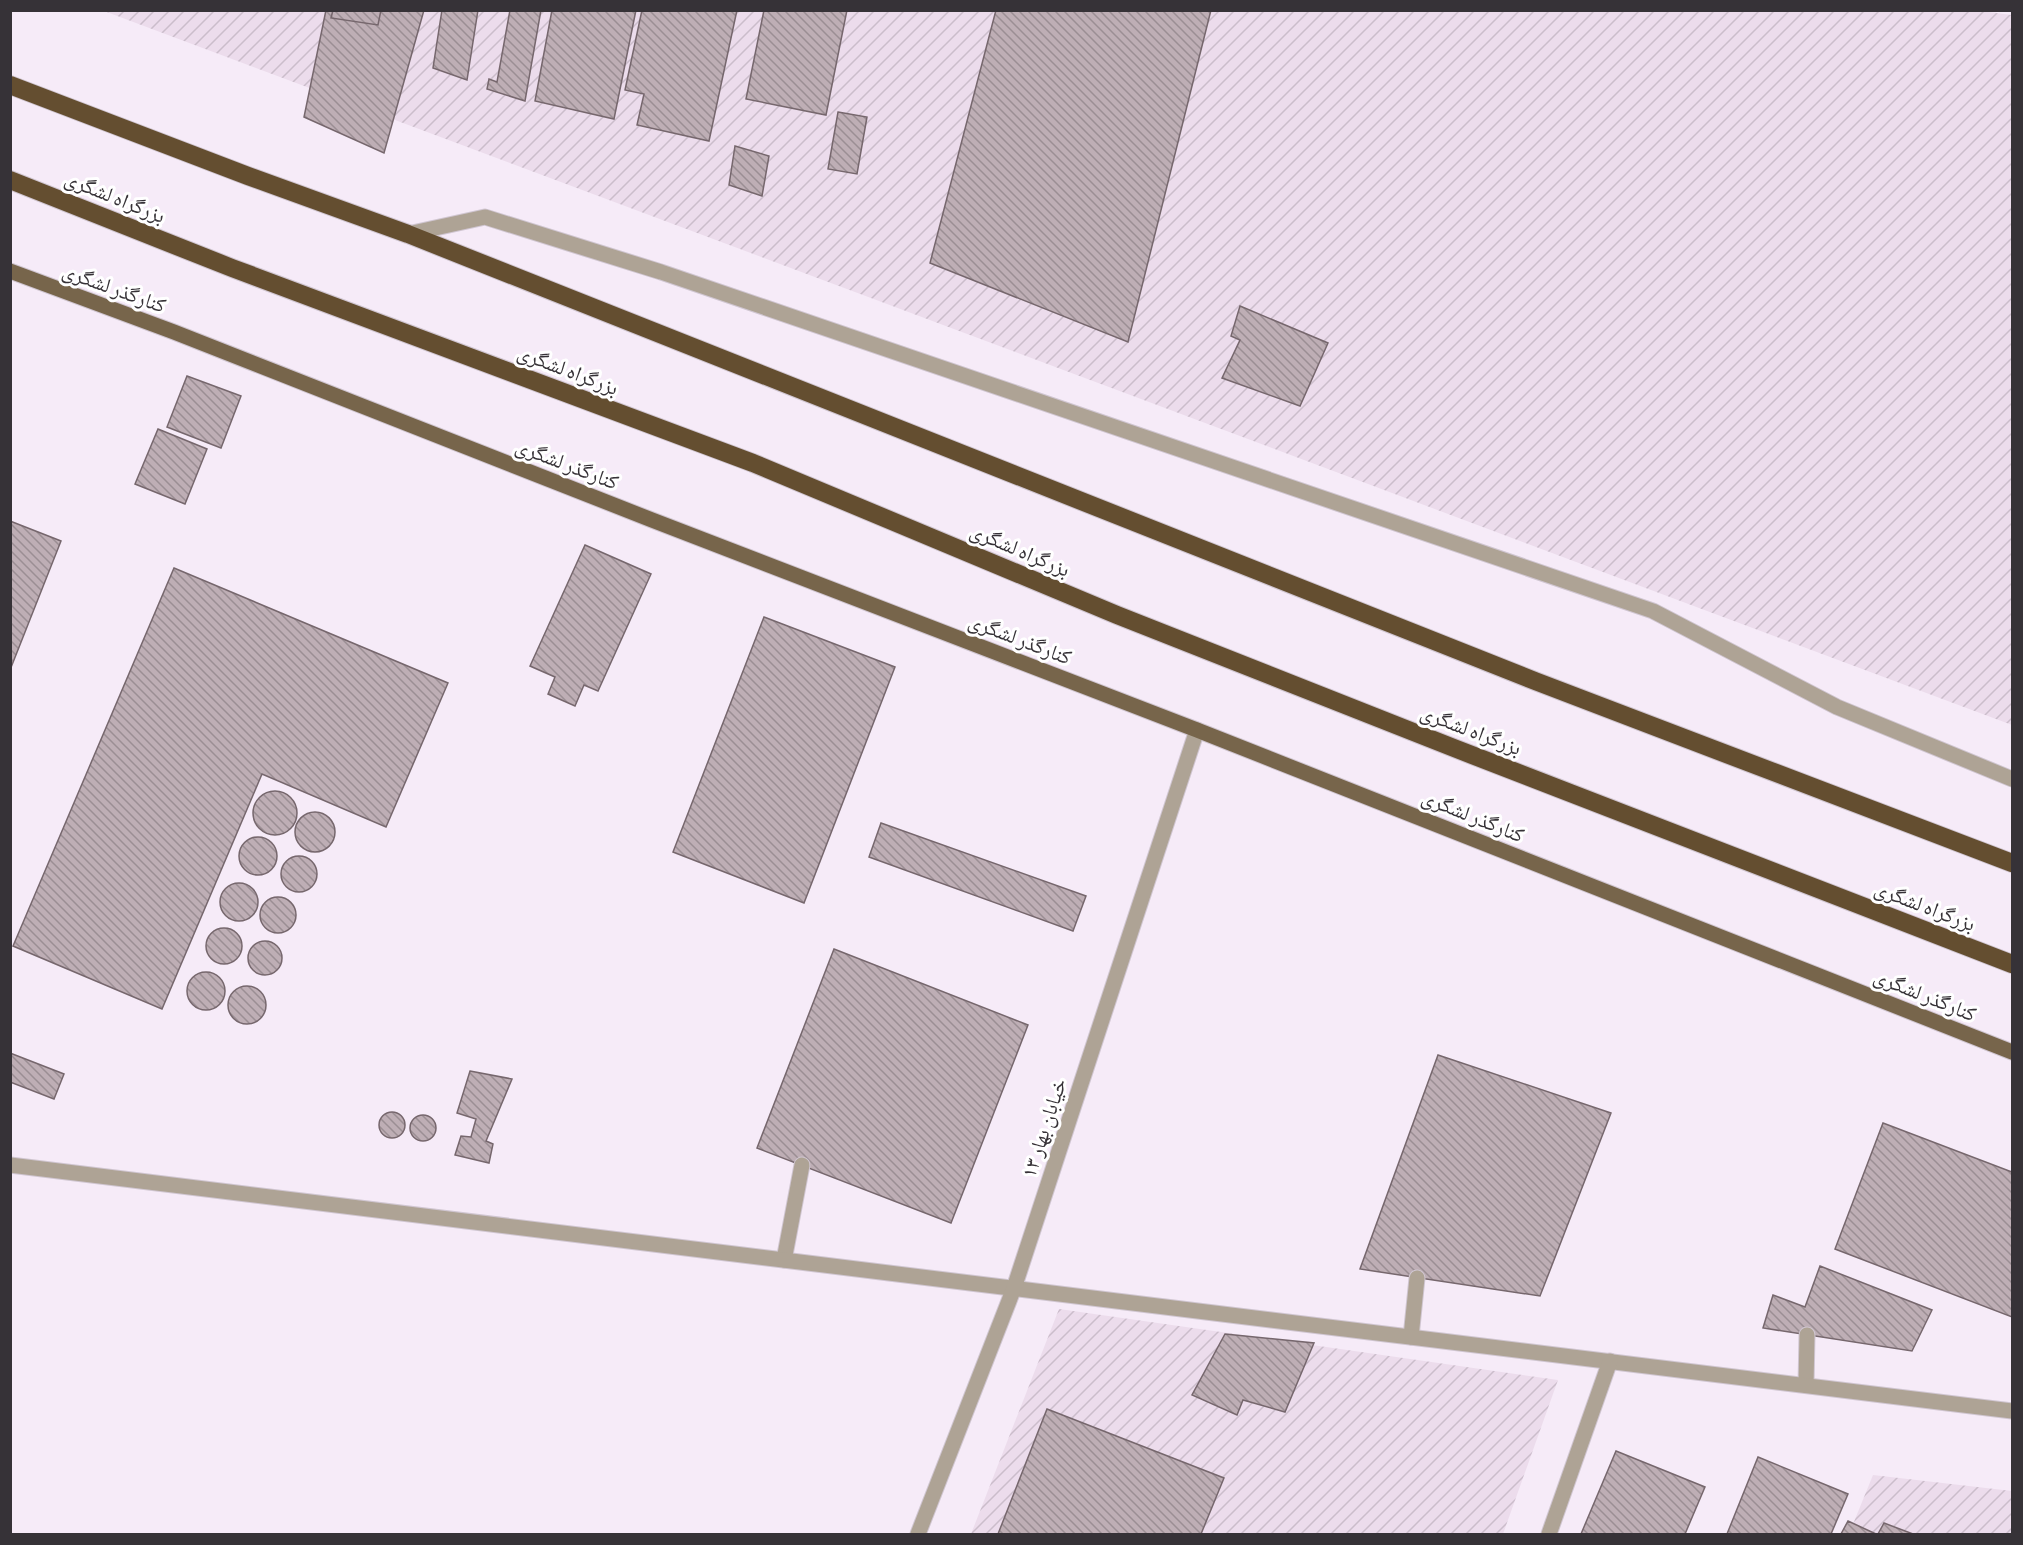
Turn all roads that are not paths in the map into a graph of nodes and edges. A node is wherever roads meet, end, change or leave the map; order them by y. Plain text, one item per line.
1 (10, 85) edge
2 (10, 180) edge
3 (408, 234) junction
4 (10, 271) edge
5 (1197, 730) junction
6 (2013, 779) edge
7 (2013, 863) edge
8 (2013, 964) edge
9 (2013, 1052) edge
10 (10, 1165) edge
11 (802, 1165) dead end
12 (784, 1260) junction
13 (1417, 1278) dead end
14 (1014, 1288) junction
15 (1807, 1335) dead end
16 (1411, 1337) junction
17 (1611, 1361) junction
18 (1806, 1385) junction
19 (2013, 1411) edge
20 (918, 1534) edge
21 (1549, 1534) edge

1 - 3 highway
2 - 8 highway, بزرگراه لشگری
3 - 6 street
3 - 7 highway
4 - 5 main road, کنارگذر لشگری
5 - 9 main road, کنارگذر لشگری
5 - 14 street, خیابان بهار ۱۳
10 - 12 street
11 - 12 street
12 - 14 street
13 - 16 street
14 - 16 street
14 - 20 street, خیابان بهار ۱۳
15 - 18 street
16 - 17 street
17 - 18 street
17 - 21 street
18 - 19 street

